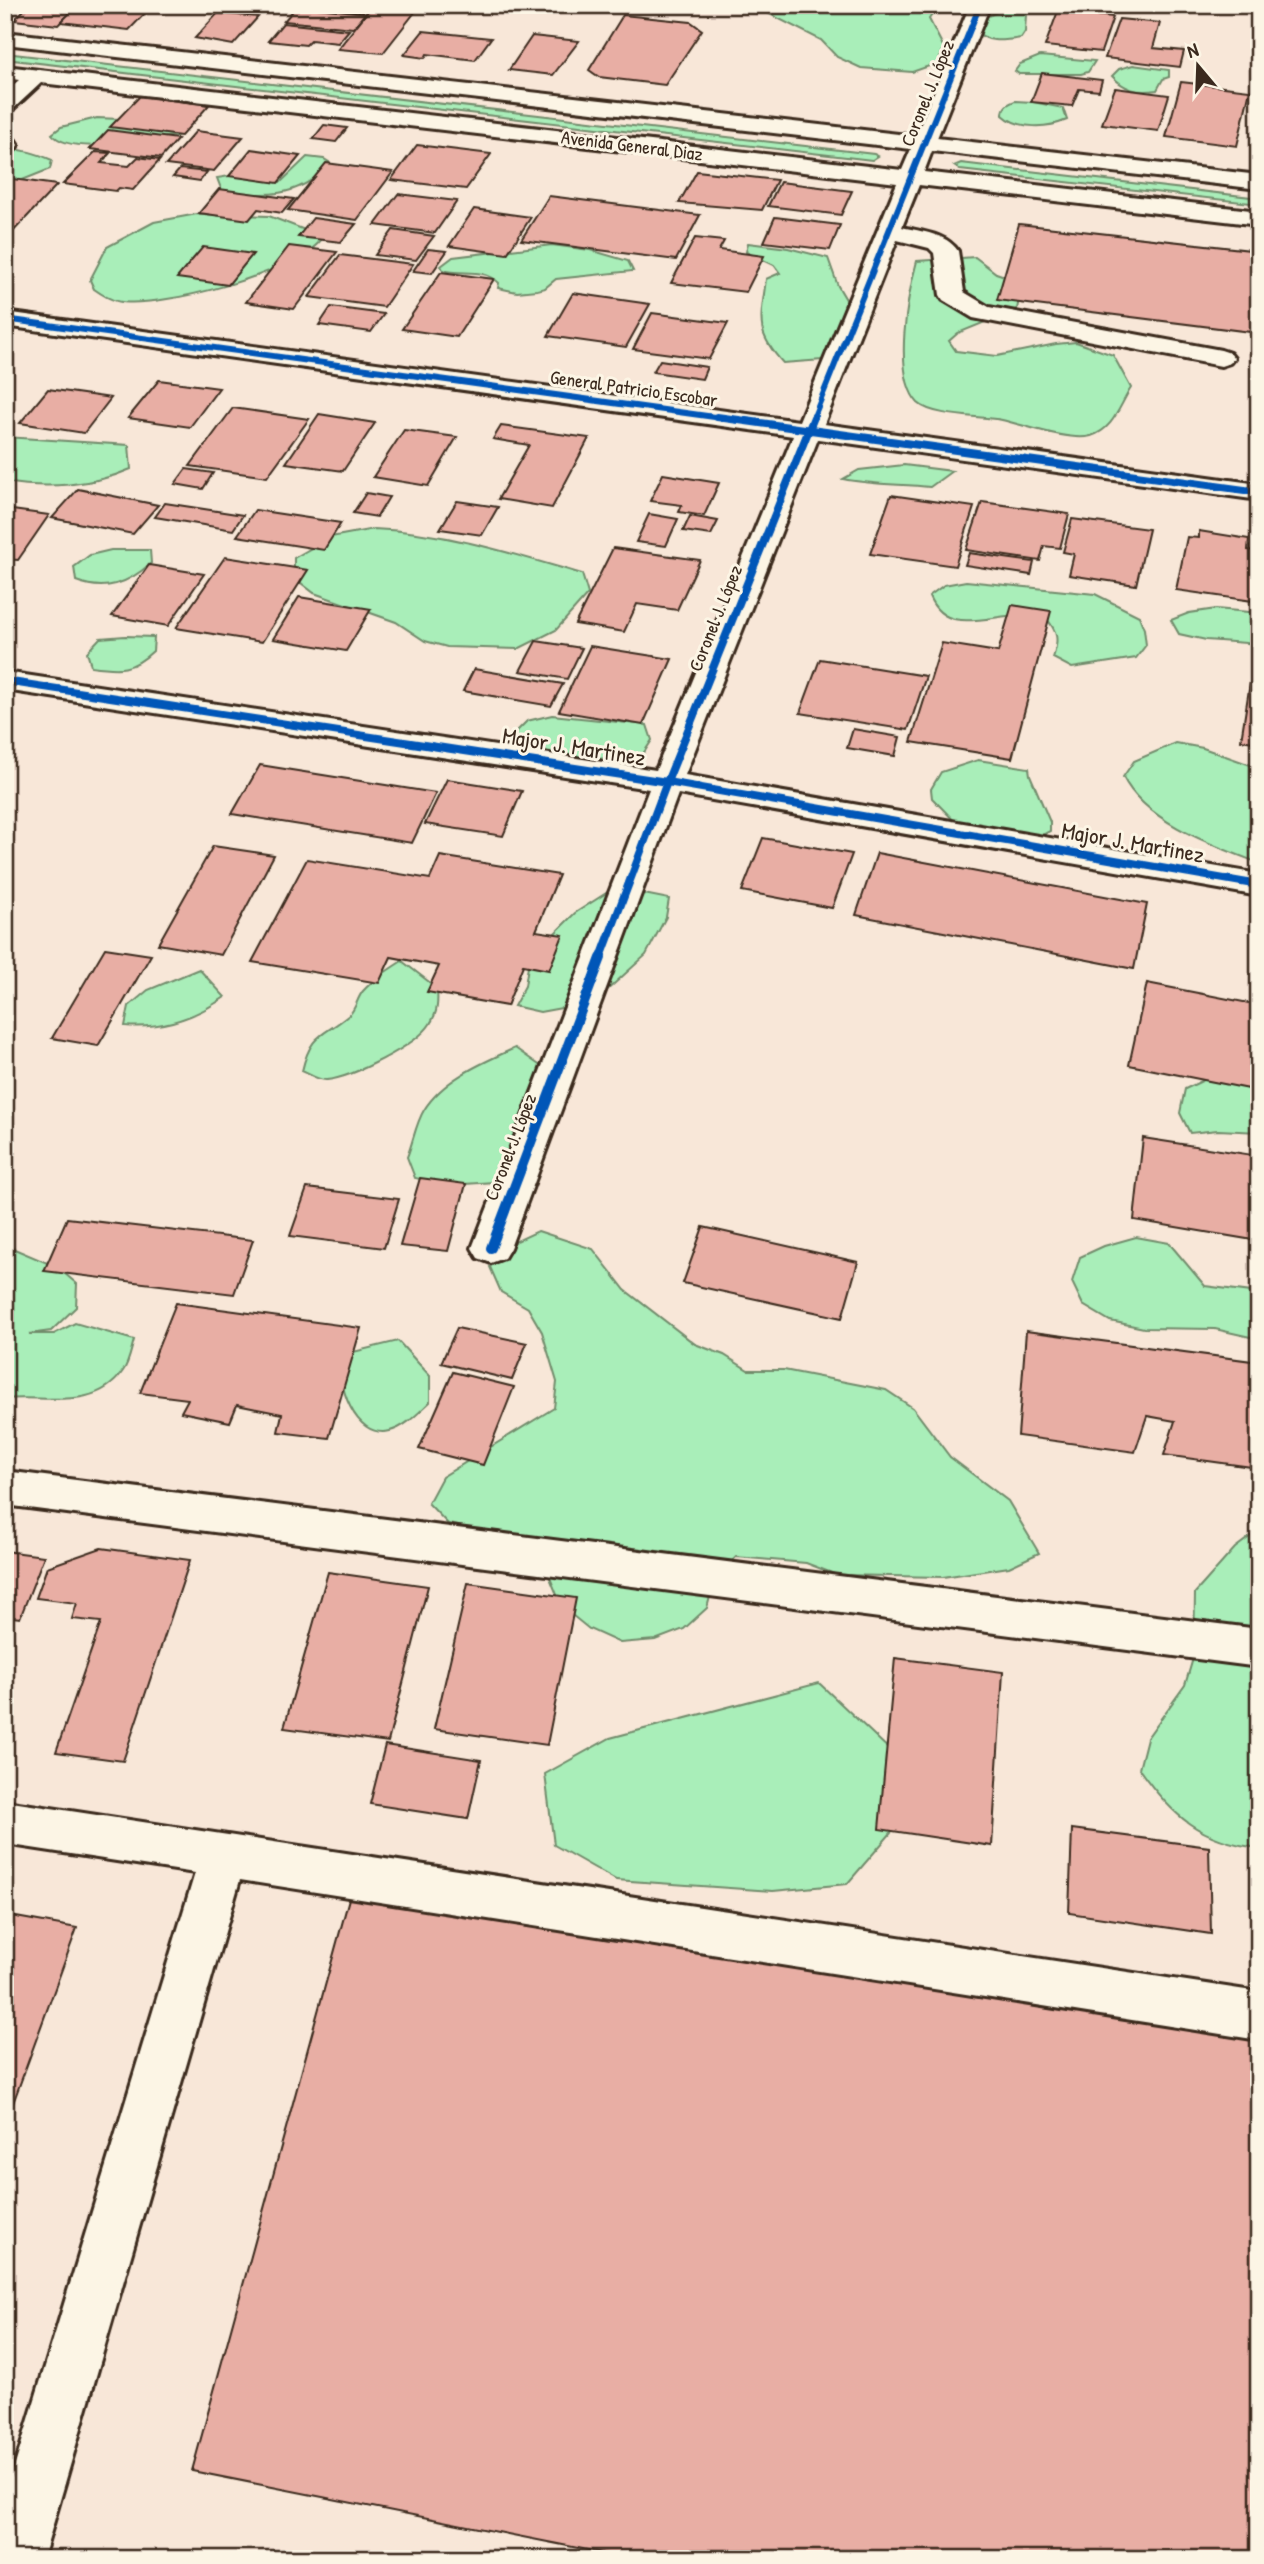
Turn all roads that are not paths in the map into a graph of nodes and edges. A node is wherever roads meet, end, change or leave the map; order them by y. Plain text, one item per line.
1 (981, 5) edge
2 (5, 38) edge
3 (5, 72) edge
4 (36, 76) junction
5 (5, 104) edge
6 (925, 143) junction
7 (913, 178) junction
8 (1259, 182) edge
9 (1259, 218) edge
10 (892, 231) junction
11 (5, 318) edge
12 (1221, 358) dead end
13 (811, 429) junction
14 (1259, 492) edge
15 (5, 681) edge
16 (667, 782) junction
17 (1259, 885) edge
18 (491, 1248) dead end
19 (5, 1489) edge
20 (1259, 1648) edge
21 (5, 1822) edge
22 (224, 1856) junction
23 (1259, 2016) edge
24 (15, 2559) edge

1 - 6 street, Coronel J. López
2 - 6 street, Avenida General Diaz
3 - 4 street, Avenida General Diaz
4 - 5 street
4 - 7 street, Avenida General Diaz
6 - 7 street, Coronel J. López
6 - 8 street, Avenida General Diaz
7 - 9 street, Avenida General Diaz
7 - 10 street, Coronel J. López
10 - 12 street
10 - 13 street, Coronel J. López
11 - 13 street, General Patricio Escobar
13 - 14 street, General Patricio Escobar
13 - 16 street, Coronel J. López
15 - 16 street, Major J. Martinez
16 - 17 street, Major J. Martinez
16 - 18 street, Coronel J. López
19 - 20 street
21 - 22 street
22 - 23 street
22 - 24 street

